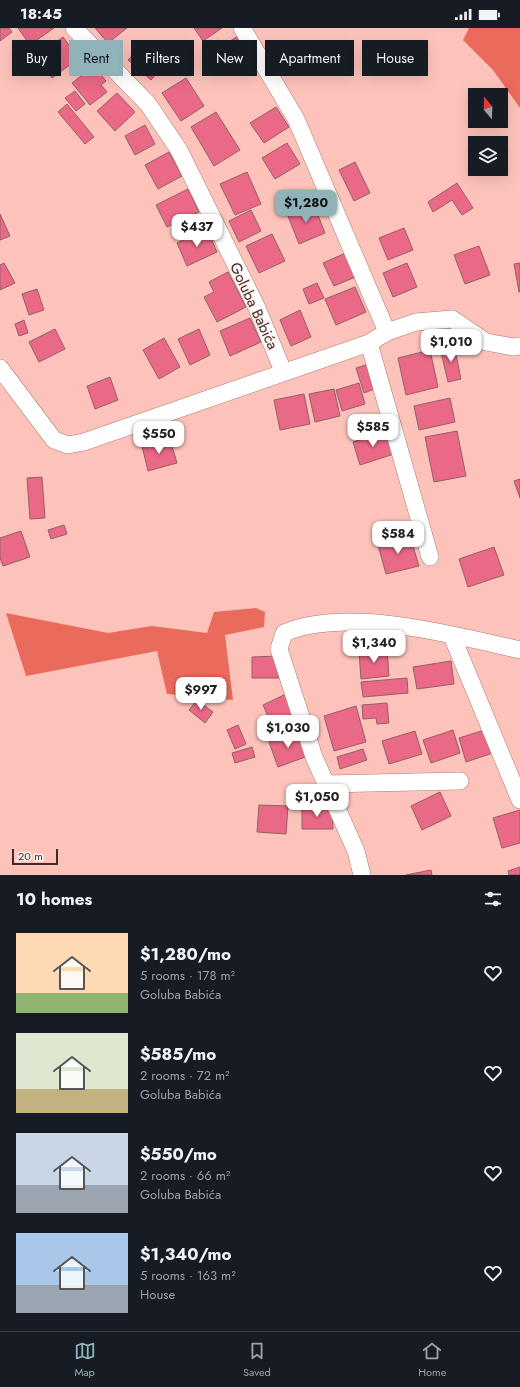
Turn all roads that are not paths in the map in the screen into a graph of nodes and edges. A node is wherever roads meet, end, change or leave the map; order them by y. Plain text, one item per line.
1 (74, 28) edge
2 (242, 28) edge
3 (387, 332) junction
4 (369, 342) junction
5 (520, 346) edge
6 (0, 368) edge
7 (284, 371) junction
8 (430, 557) dead end
9 (452, 636) junction
10 (520, 650) edge
11 (460, 781) dead end
12 (326, 784) junction
13 (520, 800) edge
14 (362, 875) edge

1 - 7 street, Goluba Babića
2 - 3 street
3 - 4 street
3 - 5 street
4 - 7 street
4 - 8 street
6 - 7 street
9 - 10 street
9 - 12 street
9 - 13 street
11 - 12 street
12 - 14 street

